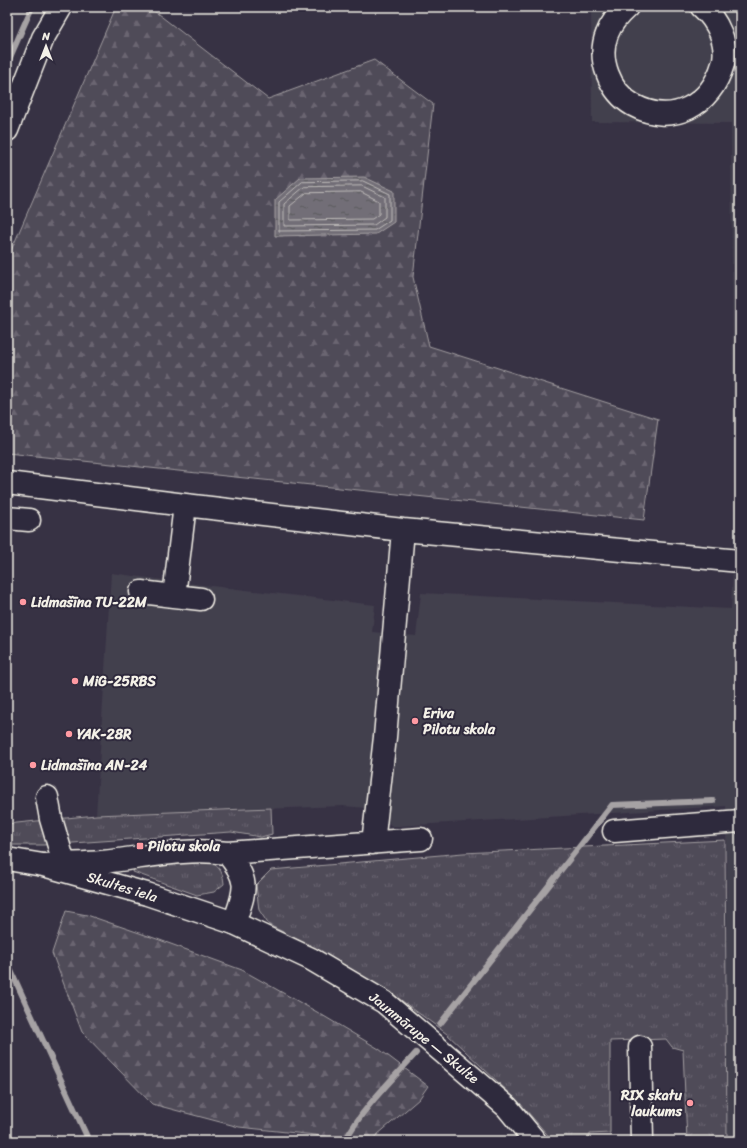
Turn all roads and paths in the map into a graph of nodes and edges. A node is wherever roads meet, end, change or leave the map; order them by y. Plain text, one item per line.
1 (61, 7) edge
2 (627, 7) edge
3 (702, 7) edge
4 (732, 60) edge
5 (7, 130) edge
6 (7, 483) edge
7 (185, 505) junction
8 (7, 518) edge
9 (29, 520) dead end
10 (403, 530) junction
11 (740, 561) edge
12 (141, 592) dead end
13 (174, 596) junction
14 (201, 599) dead end
15 (47, 797) dead end
16 (740, 821) edge
17 (614, 830) dead end
18 (421, 839) dead end
19 (373, 843) junction
20 (227, 853) junction
21 (7, 859) edge
22 (53, 864) junction
23 (234, 923) junction
24 (640, 1047) dead end
25 (535, 1141) edge
26 (642, 1141) edge

1 - 5 main road
2 - 4 main road
3 - 4 main road
6 - 7 main road
7 - 10 main road
7 - 13 main road
8 - 9 main road
10 - 11 main road
10 - 19 main road
12 - 13 main road
13 - 14 main road
15 - 22 main road
16 - 17 main road
18 - 19 main road
19 - 20 main road
20 - 22 main road
20 - 23 main road
21 - 22 main road, Skultes iela
22 - 23 main road, Skultes iela
23 - 25 main road, Jaunmārupe — Skulte
24 - 26 main road

